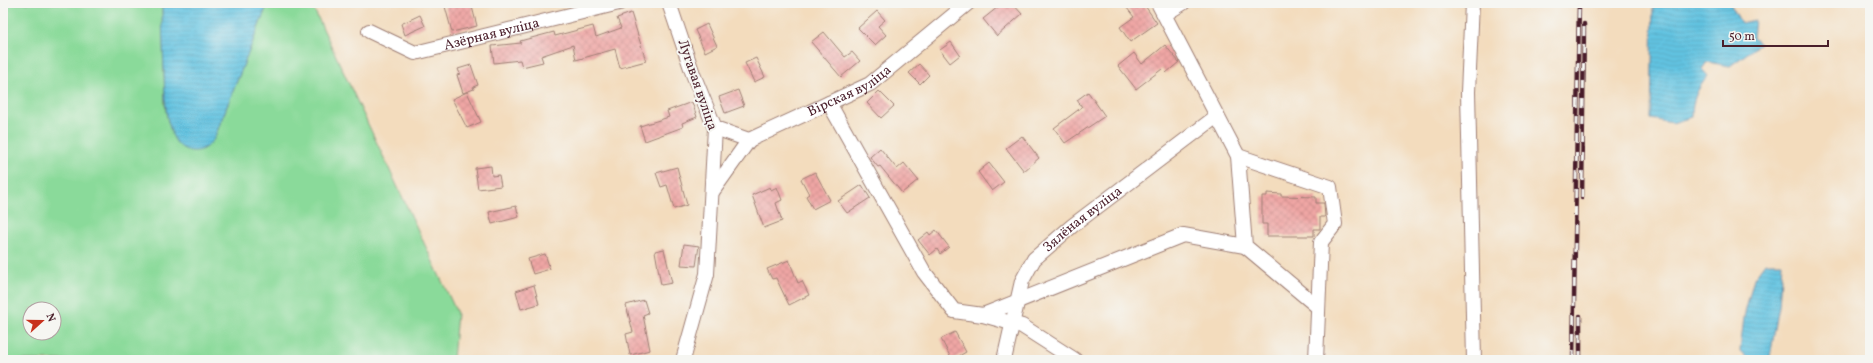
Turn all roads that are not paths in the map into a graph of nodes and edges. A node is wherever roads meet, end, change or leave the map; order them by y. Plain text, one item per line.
1 (619, 3) edge
2 (669, 3) edge
3 (968, 3) edge
4 (1183, 3) edge
5 (1472, 3) edge
6 (1162, 9) edge
7 (369, 31) dead end
8 (829, 104) junction
9 (1217, 116) junction
10 (716, 128) junction
11 (749, 140) junction
12 (1238, 156) junction
13 (712, 192) junction
14 (1245, 246) junction
15 (1017, 302) junction
16 (1318, 306) junction
17 (983, 315) junction
18 (1012, 323) junction
19 (683, 360) edge
20 (1004, 360) edge
21 (1075, 360) edge
22 (1316, 360) edge
23 (1474, 360) edge

1 - 7 street, Азёрная вуліца
2 - 10 street, Лугавая вуліца
3 - 8 street, Вірская вуліца
4 - 6 street
5 - 23 street
6 - 9 street
8 - 11 street, Вірская вуліца
8 - 17 street
9 - 12 street
9 - 15 street, Зялёная вуліца
10 - 11 street
10 - 13 street, Лугавая вуліца
11 - 13 street
12 - 14 street
12 - 16 street
13 - 19 street, Лугавая вуліца
14 - 15 street
14 - 16 street
15 - 17 street
15 - 18 street, Зялёная вуліца
16 - 22 street
17 - 18 street
18 - 20 street, Зялёная вуліца
18 - 21 street

